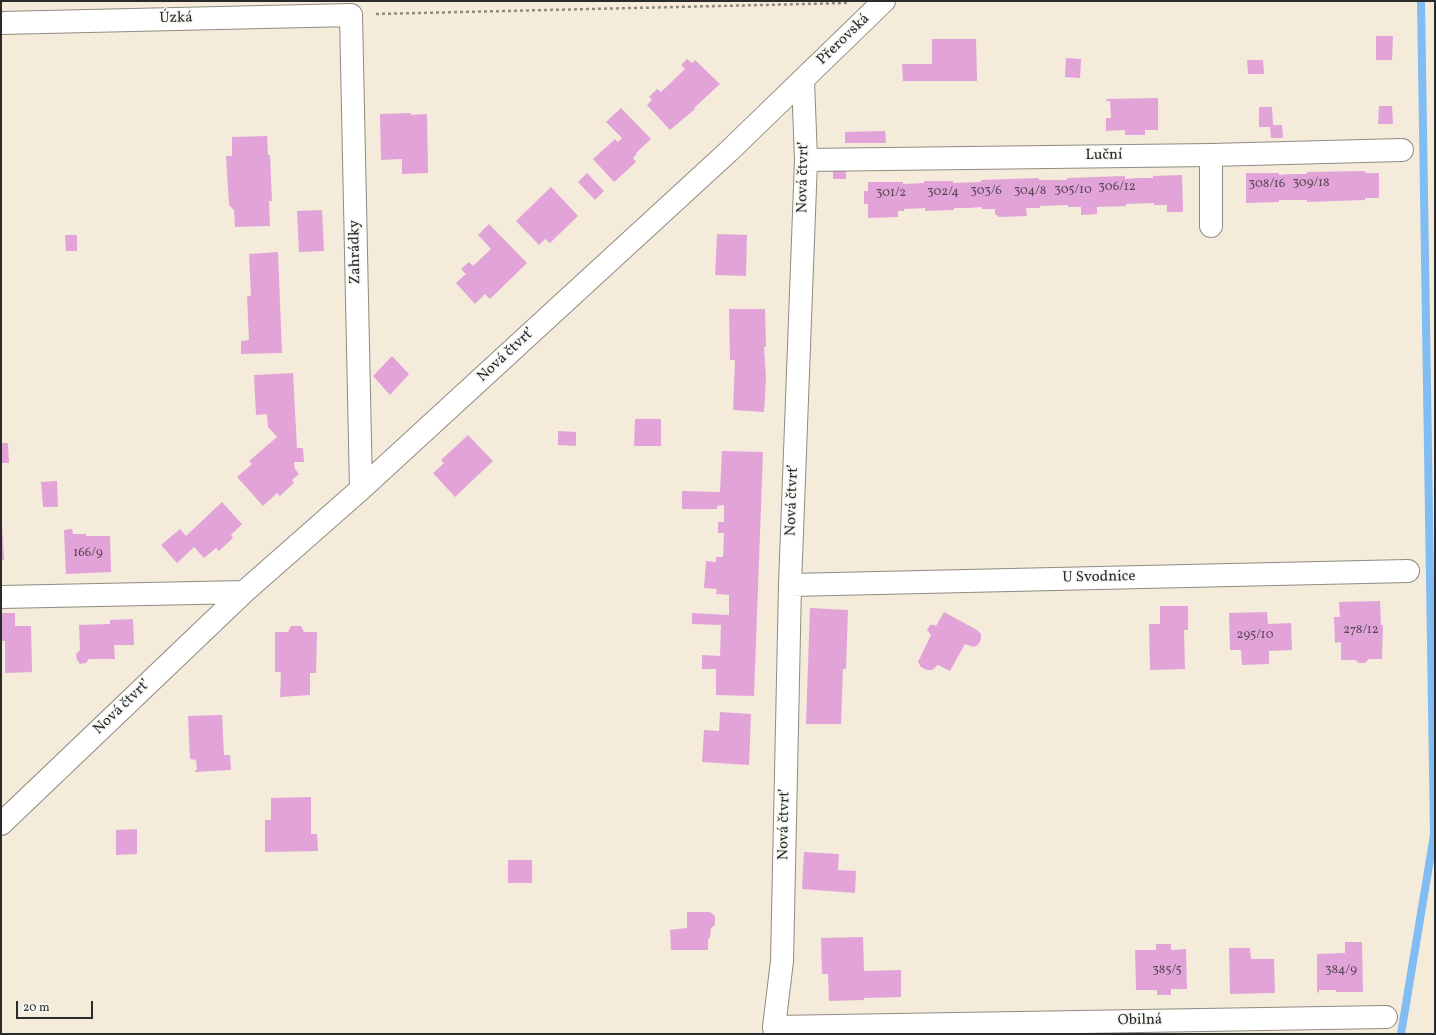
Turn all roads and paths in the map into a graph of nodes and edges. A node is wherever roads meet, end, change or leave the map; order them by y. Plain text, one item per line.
1 (882, 4) edge
2 (352, 15) junction
3 (1, 23) edge
4 (803, 80) junction
5 (1402, 150) dead end
6 (1211, 154) junction
7 (806, 160) junction
8 (1211, 226) dead end
9 (361, 489) junction
10 (1408, 571) dead end
11 (790, 585) junction
12 (244, 592) junction
13 (1, 598) edge
14 (1, 824) edge
15 (1386, 1017) dead end
16 (775, 1031) edge

1 - 2 path
1 - 4 street, Přerovská
2 - 3 street, Úzká
2 - 9 street, Zahrádky
4 - 7 street, Nová čtvrť
4 - 9 street, Nová čtvrť
5 - 6 street, Luční
6 - 7 street, Luční
6 - 8 street
7 - 11 street, Nová čtvrť
9 - 12 street, Nová čtvrť
10 - 11 street, U Svodnice
11 - 16 street, Nová čtvrť
12 - 13 street
12 - 14 street, Nová čtvrť
15 - 16 street, Obilná

